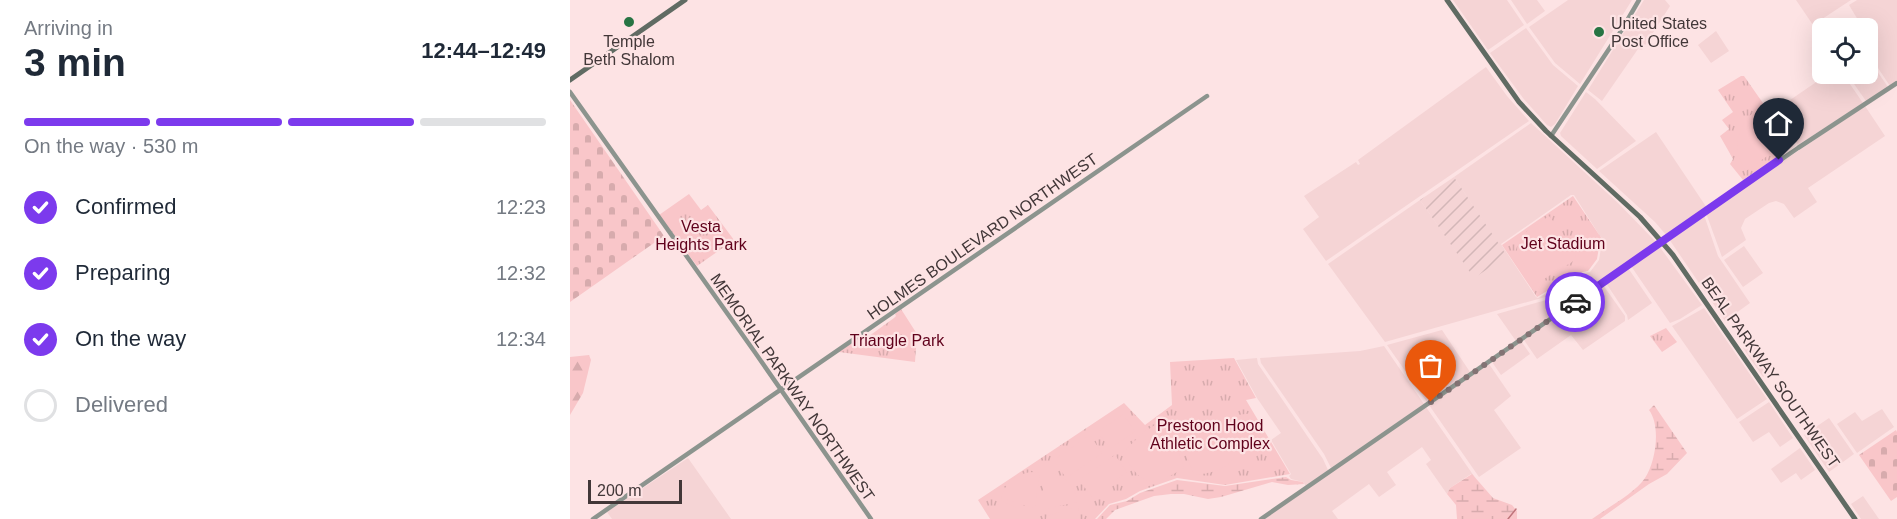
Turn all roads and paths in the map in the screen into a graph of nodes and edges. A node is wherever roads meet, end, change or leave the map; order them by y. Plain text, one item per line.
1 (685, 0) edge
2 (1447, 0) edge
3 (1639, 0) edge
4 (570, 80) edge
5 (1897, 84) edge
6 (570, 92) edge
7 (1207, 96) dead end
8 (1551, 136) junction
9 (1662, 242) junction
10 (781, 389) junction
11 (593, 519) edge
12 (871, 519) edge
13 (1261, 519) edge
14 (1855, 519) edge

1 - 4 main road
2 - 8 main road, BEAL PARKWAY SOUTHWEST
3 - 8 street
5 - 9 street
6 - 10 street, MEMORIAL PARKWAY NORTHWEST
7 - 10 street, HOLMES BOULEVARD NORTHWEST
8 - 9 main road, BEAL PARKWAY SOUTHWEST
9 - 13 street
9 - 14 main road, BEAL PARKWAY SOUTHWEST
10 - 11 street, HOLMES BOULEVARD NORTHWEST
10 - 12 street, MEMORIAL PARKWAY NORTHWEST

